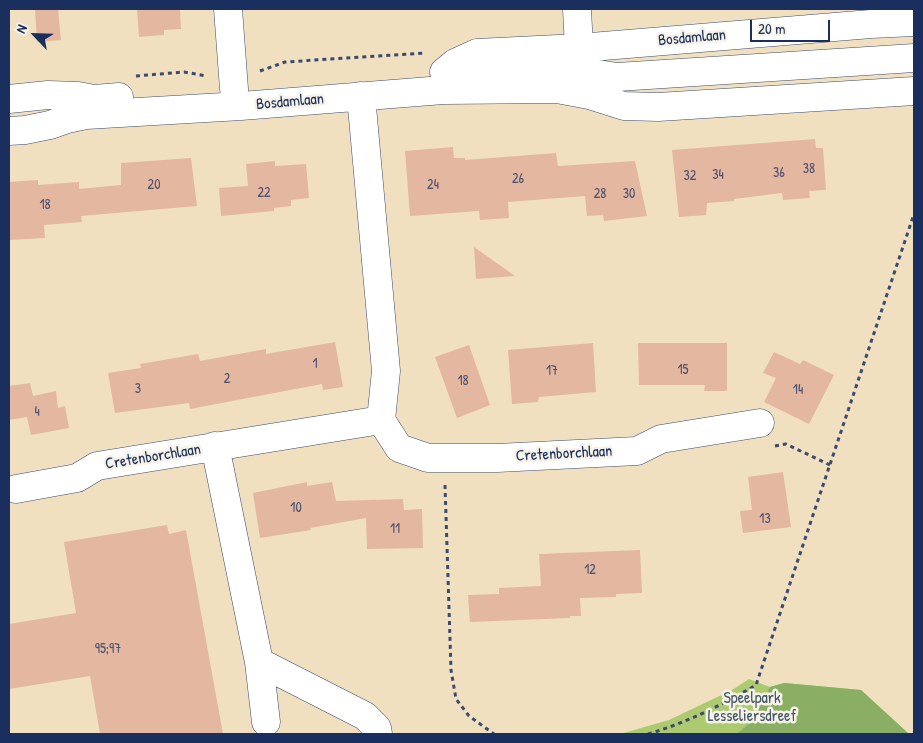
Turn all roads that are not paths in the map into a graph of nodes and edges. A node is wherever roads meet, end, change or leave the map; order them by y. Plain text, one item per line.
1 (228, 9) edge
2 (577, 9) edge
3 (870, 16) edge
4 (914, 22) edge
5 (579, 48) junction
6 (914, 58) edge
7 (438, 62) junction
8 (617, 77) junction
9 (233, 82) junction
10 (557, 89) junction
11 (914, 91) edge
12 (361, 96) junction
13 (15, 98) edge
14 (17, 131) edge
15 (381, 420) junction
16 (763, 436) road end
17 (215, 446) junction
18 (16, 489) dead end
19 (259, 662) junction
20 (266, 722) dead end
21 (378, 734) edge

1 - 9 street
2 - 5 street
3 - 4 street, Bosdamlaan
3 - 5 street, Bosdamlaan
5 - 7 street, Bosdamlaan
6 - 8 street, Bosdamlaan
7 - 8 street, Bosdamlaan
7 - 9 street, Bosdamlaan
8 - 10 street, Bosdamlaan
9 - 13 street, Bosdamlaan
10 - 11 street, Bosdamlaan
10 - 12 street, Bosdamlaan
12 - 14 street, Bosdamlaan
12 - 15 street
13 - 14 street, Bosdamlaan
15 - 16 street, Cretenborchlaan
15 - 17 street, Cretenborchlaan
17 - 18 street, Cretenborchlaan
17 - 19 street
19 - 20 street
19 - 21 street

